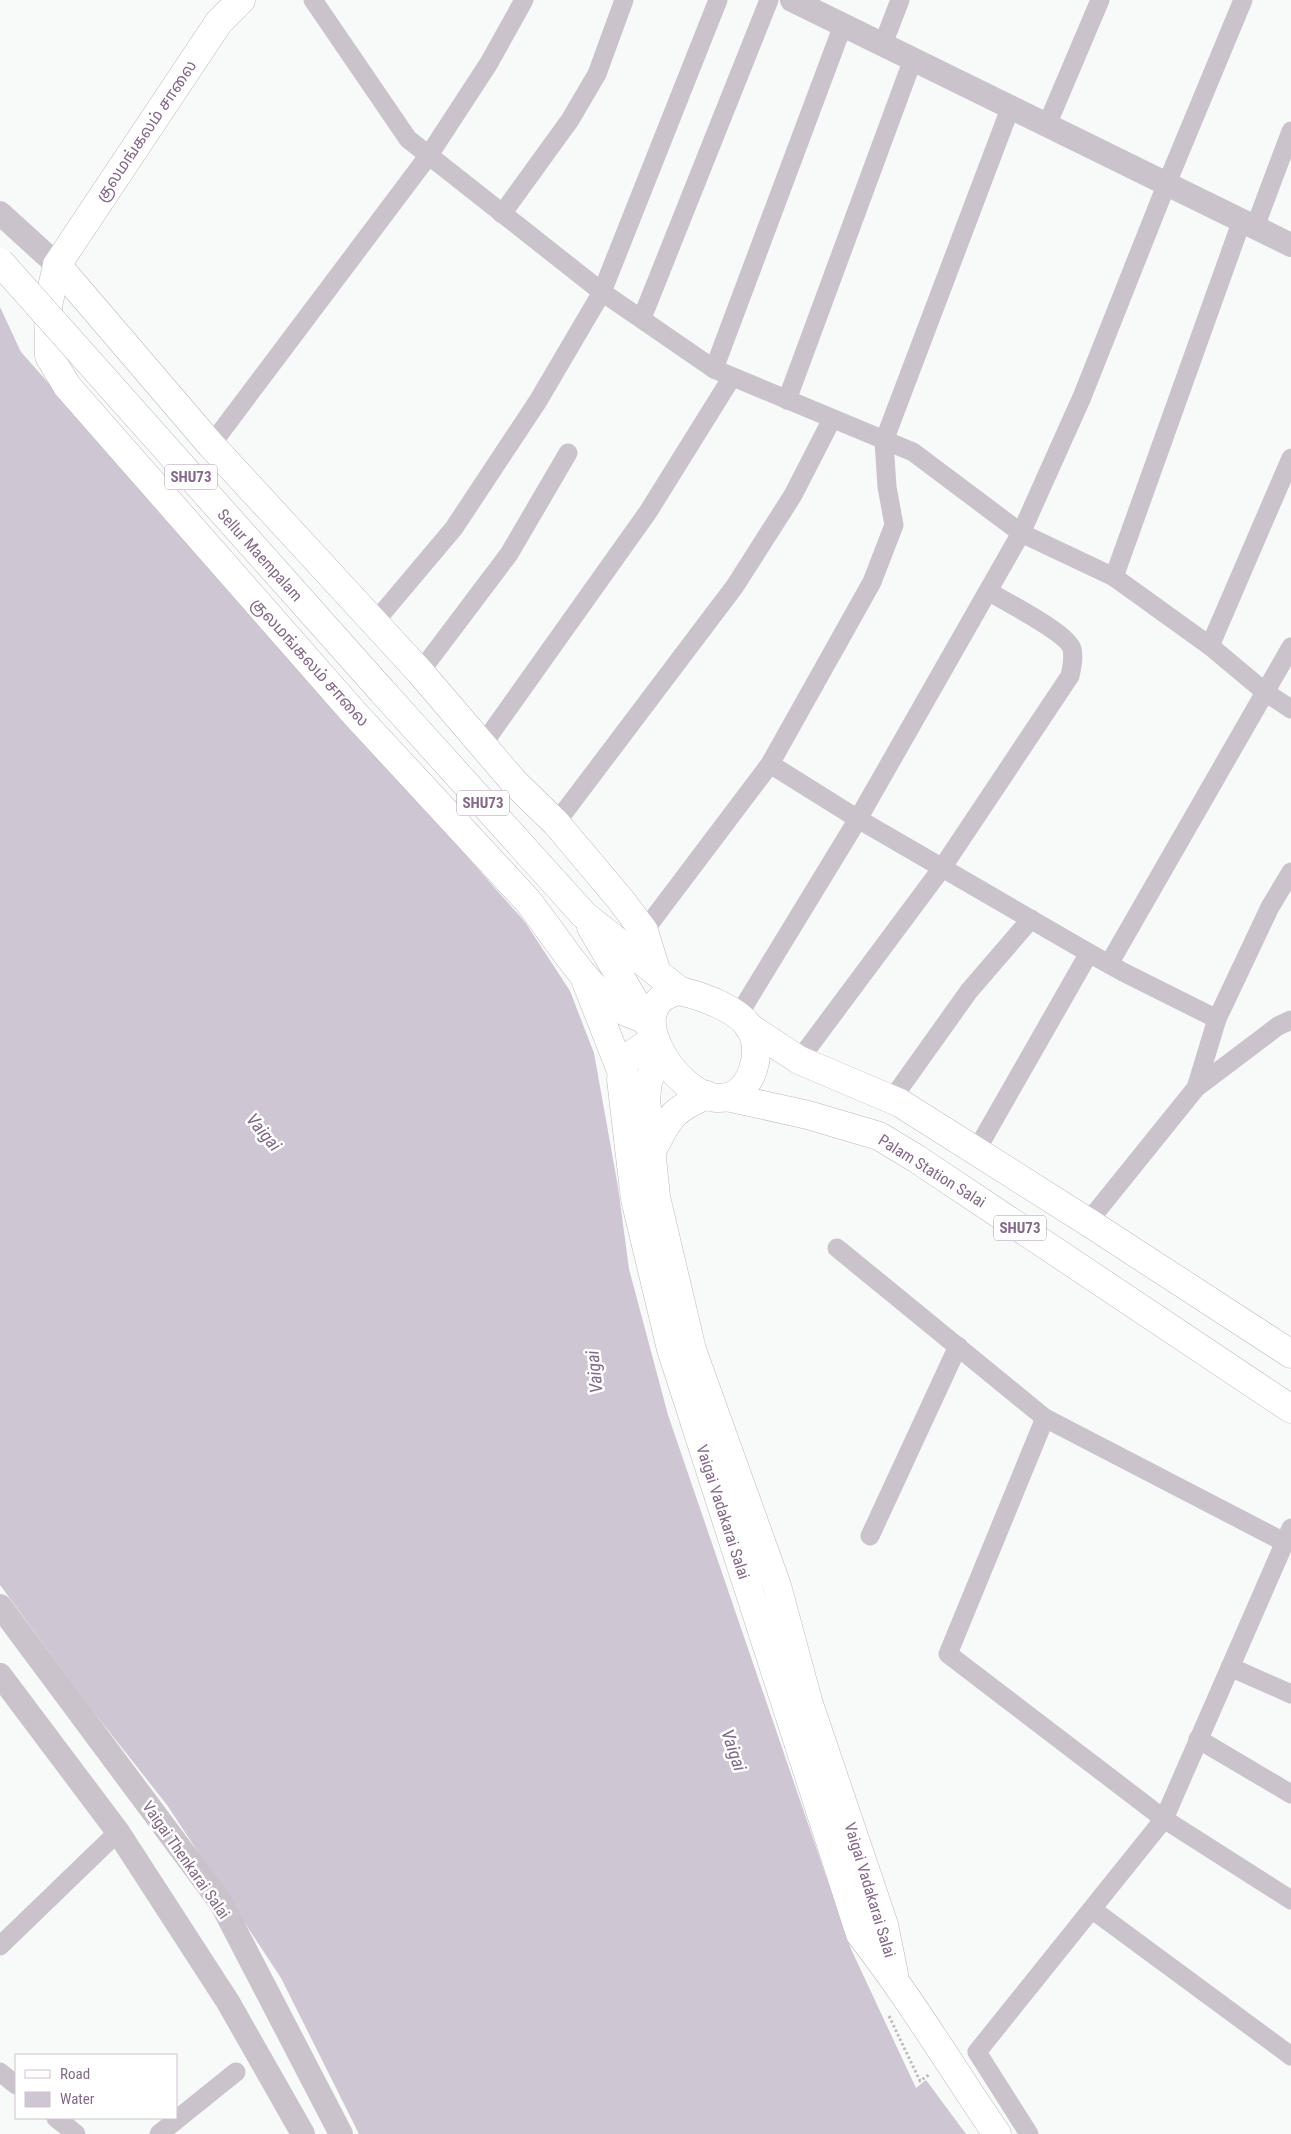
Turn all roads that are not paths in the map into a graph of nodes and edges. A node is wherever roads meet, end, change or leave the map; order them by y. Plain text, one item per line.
1 (241, 0) edge
2 (313, 0) edge
3 (524, 0) edge
4 (624, 0) edge
5 (718, 0) edge
6 (769, 0) edge
7 (900, 0) edge
8 (1100, 0) edge
9 (1243, 0) edge
10 (802, 2) edge
11 (843, 25) junction
12 (883, 44) junction
13 (913, 59) junction
14 (1011, 106) junction
15 (1047, 125) junction
16 (1291, 131) edge
17 (429, 155) junction
18 (1167, 183) junction
19 (0, 213) edge
20 (502, 214) junction
21 (1249, 224) junction
22 (1291, 245) edge
23 (0, 262) edge
24 (57, 265) junction
25 (602, 292) junction
26 (642, 318) junction
27 (714, 369) junction
28 (732, 377) junction
29 (787, 400) junction
30 (832, 419) junction
31 (884, 440) junction
32 (211, 445) junction
33 (568, 453) dead end
34 (1291, 458) edge
35 (1022, 533) junction
36 (1114, 577) junction
37 (988, 591) junction
38 (374, 623) junction
39 (1210, 646) junction
40 (1291, 647) edge
41 (420, 672) junction
42 (1265, 692) junction
43 (1291, 709) edge
44 (483, 744) junction
45 (770, 764) junction
46 (858, 819) junction
47 (556, 823) junction
48 (942, 868) junction
49 (1291, 872) edge
50 (584, 915) junction
51 (1031, 919) junction
52 (644, 932) junction
53 (1089, 953) junction
54 (1109, 964) junction
55 (656, 970) junction
56 (585, 979) junction
57 (680, 991) junction
58 (1217, 1019) junction
59 (1291, 1020) edge
60 (744, 1022) junction
61 (653, 1036) junction
62 (798, 1060) junction
63 (622, 1073) junction
64 (1196, 1088) junction
65 (717, 1096) junction
66 (892, 1099) junction
67 (976, 1151) junction
68 (651, 1153) junction
69 (1088, 1222) junction
70 (837, 1248) dead end
71 (958, 1346) junction
72 (1291, 1354) edge
73 (1291, 1409) edge
74 (1045, 1418) junction
75 (1287, 1535) edge
76 (870, 1536) dead end
77 (1283, 1563) edge
78 (0, 1606) edge
79 (1230, 1667) junction
80 (0, 1675) edge
81 (1291, 1694) edge
82 (1198, 1739) junction
83 (1291, 1794) edge
84 (1164, 1819) junction
85 (118, 1832) junction
86 (1291, 1900) edge
87 (1093, 1910) junction
88 (0, 1946) edge
89 (902, 1990) junction
90 (1291, 2056) edge
91 (0, 2072) edge
92 (236, 2072) dead end
93 (15, 2084) edge
94 (57, 2119) edge
95 (178, 2119) edge
96 (178, 2119) edge
97 (76, 2134) edge
98 (159, 2134) edge
99 (303, 2134) edge
100 (341, 2134) edge
101 (997, 2134) edge
102 (1029, 2134) edge

1 - 24 main road, குலமங்கலம் சாலை
2 - 17 street
3 - 17 street
4 - 20 street
5 - 25 street
6 - 26 street
7 - 12 street
8 - 15 street
9 - 18 street
10 - 11 street
11 - 12 street
11 - 27 street
12 - 13 street
13 - 14 street
13 - 29 street
14 - 15 street
14 - 31 street
15 - 18 street
16 - 21 street
17 - 20 street
17 - 32 street
18 - 21 street
18 - 35 street
19 - 24 street
20 - 25 street
21 - 22 street
21 - 36 street
23 - 50 main road, Sellur Maempalam / SHU73, bridge
24 - 32 main road
24 - 56 main road, குலமங்கலம் சாலை
25 - 26 street
25 - 38 street
26 - 27 street
27 - 28 street
28 - 29 street
28 - 44 street
29 - 30 street
30 - 31 street
30 - 47 street
31 - 35 street
31 - 45 street
32 - 38 main road
33 - 41 street
34 - 39 street
35 - 36 street
35 - 37 street
36 - 39 street
37 - 46 street
37 - 48 street
38 - 41 main road
39 - 42 street
40 - 42 street
41 - 44 main road
42 - 43 street
42 - 54 street
44 - 47 main road
45 - 46 street
45 - 52 street
46 - 48 street
46 - 60 street
47 - 52 main road
48 - 51 street
48 - 62 street
49 - 58 street
50 - 55 main road, SHU73
50 - 61 main road, SHU73
51 - 53 street
51 - 66 street
52 - 55 main road
53 - 54 street
53 - 67 street
54 - 58 street
55 - 57 main road, SHU73
56 - 61 main road, குலமங்கலம் சாலை
56 - 63 main road
57 - 60 main road, SHU73
57 - 61 main road
58 - 64 street
59 - 64 street
60 - 62 main road, SHU73
60 - 65 main road
61 - 63 main road
61 - 65 main road, SHU73
61 - 68 main road, Vaigai Vadakarai Salai
62 - 66 main road, SHU73
63 - 89 main road, Vaigai Vadakarai Salai
64 - 69 street
65 - 68 main road
65 - 73 main road, Palam Station Salai / SHU73
66 - 67 main road, SHU73
67 - 69 main road, SHU73
68 - 89 main road, Vaigai Vadakarai Salai
69 - 72 main road, SHU73
70 - 71 street
71 - 74 street
71 - 76 street
74 - 75 street
74 - 84 street
75 - 77 street
77 - 79 street
78 - 100 street, Vaigai Thenkarai Salai
79 - 81 street
79 - 82 street
80 - 85 street
82 - 83 street
82 - 84 street
84 - 86 street
84 - 87 street
85 - 88 street
85 - 99 street
87 - 90 street
87 - 102 street
89 - 101 main road, Vaigai Vadakarai Salai
91 - 93 street
92 - 96 street
94 - 97 street
95 - 98 street

